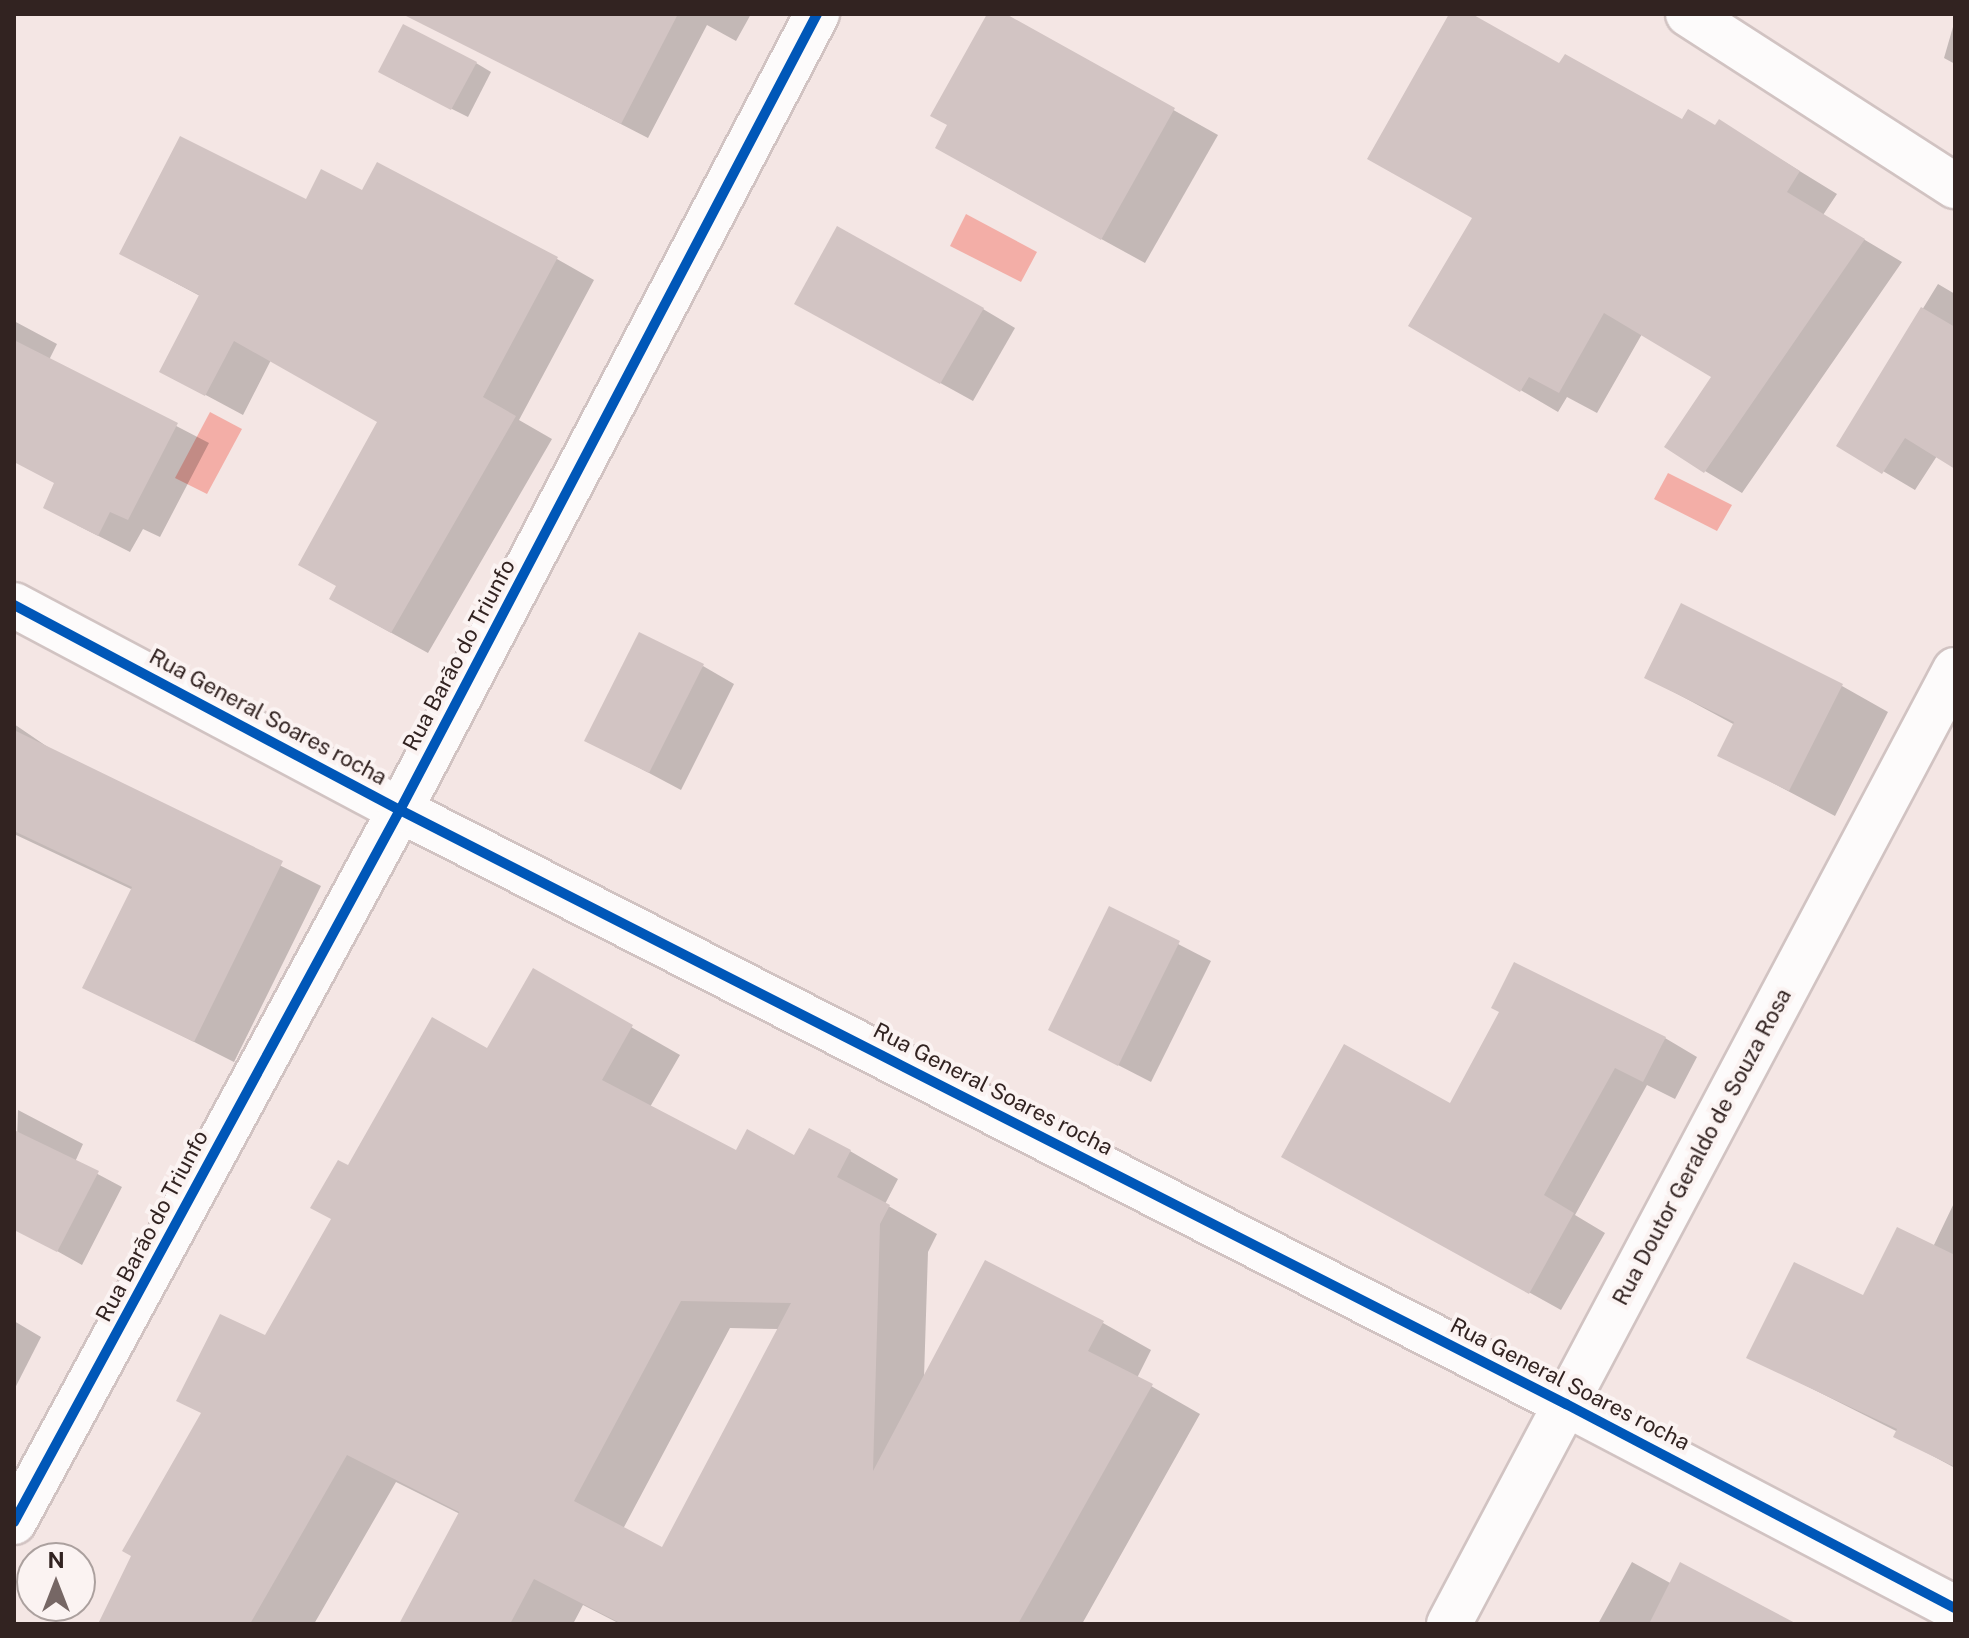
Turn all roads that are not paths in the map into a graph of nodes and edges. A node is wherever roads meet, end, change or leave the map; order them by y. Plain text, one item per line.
1 (817, 14) edge
2 (1688, 14) edge
3 (1955, 186) edge
4 (14, 605) edge
5 (1955, 670) edge
6 (400, 810) junction
7 (1566, 1404) junction
8 (14, 1522) edge
9 (1955, 1608) edge
10 (1449, 1624) edge

1 - 6 street, Rua Barão do Triunfo
2 - 3 street
4 - 6 street, Rua General Soares rocha
5 - 7 street, Rua Doutor Geraldo de Souza Rosa
6 - 7 street, Rua General Soares rocha
6 - 8 street, Rua Barão do Triunfo
7 - 9 street, Rua General Soares rocha
7 - 10 street, Rua Doutor Geraldo de Souza Rosa

